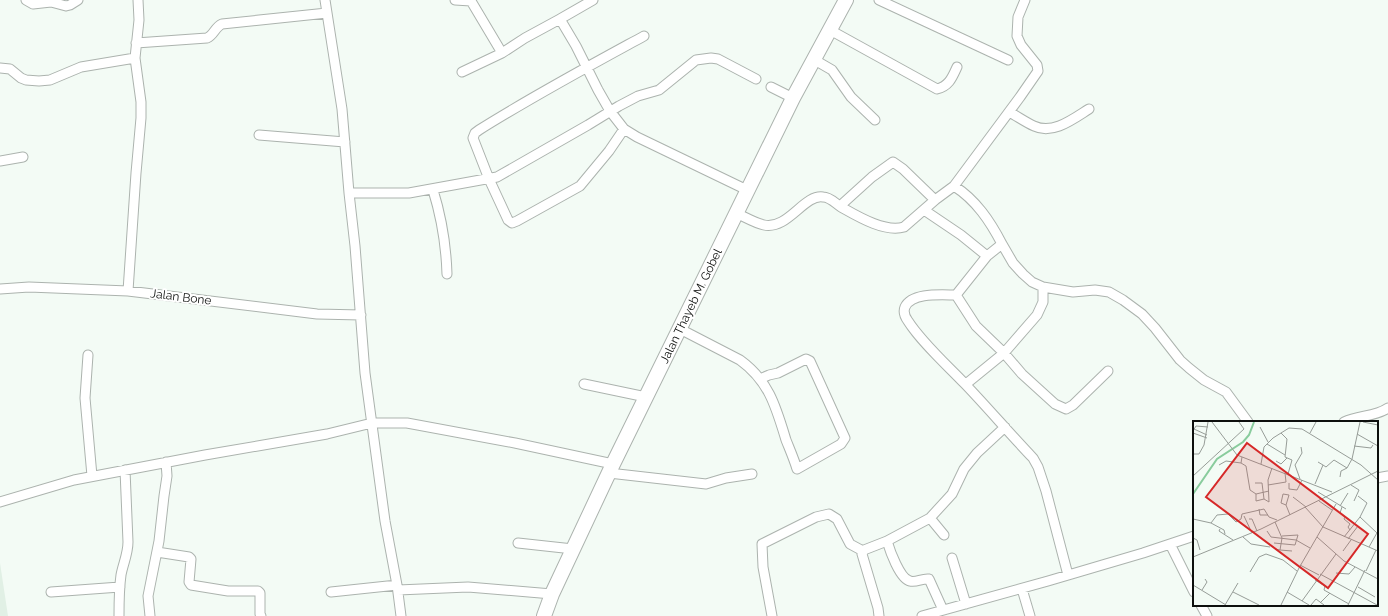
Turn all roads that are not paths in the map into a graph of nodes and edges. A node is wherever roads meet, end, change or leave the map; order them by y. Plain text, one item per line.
1 (26, 0) edge
2 (78, 0) edge
3 (138, 0) edge
4 (325, 0) edge
5 (455, 0) edge
6 (593, 0) edge
7 (846, 0) edge
8 (879, 0) edge
9 (1025, 0) edge
10 (327, 13) junction
11 (560, 19) junction
12 (830, 30) junction
13 (644, 36) dead end
14 (136, 42) junction
15 (502, 53) junction
16 (136, 58) junction
17 (813, 59) junction
18 (1008, 60) dead end
19 (586, 67) junction
20 (957, 67) dead end
21 (0, 68) edge
22 (462, 72) dead end
23 (756, 79) dead end
24 (771, 87) dead end
25 (792, 98) junction
26 (1089, 109) dead end
27 (610, 111) junction
28 (1009, 112) junction
29 (875, 120) dead end
30 (624, 129) junction
31 (259, 135) dead end
32 (345, 142) junction
33 (23, 157) dead end
34 (0, 161) edge
35 (489, 179) junction
36 (954, 186) junction
37 (433, 190) junction
38 (748, 190) junction
39 (349, 193) junction
40 (935, 200) junction
41 (840, 206) junction
42 (924, 210) junction
43 (736, 213) junction
44 (1002, 244) junction
45 (987, 256) junction
46 (447, 274) dead end
47 (1042, 287) junction
48 (0, 289) edge
49 (128, 291) junction
50 (956, 295) junction
51 (361, 315) junction
52 (680, 329) junction
53 (1004, 353) junction
54 (88, 355) dead end
55 (1108, 371) dead end
56 (760, 378) junction
57 (584, 384) dead end
58 (966, 384) junction
59 (646, 397) junction
60 (1388, 408) edge
61 (1247, 421) edge
62 (1348, 421) edge
63 (372, 423) junction
64 (1005, 427) junction
65 (166, 462) junction
66 (611, 469) junction
67 (125, 470) junction
68 (752, 474) dead end
69 (92, 476) junction
70 (1388, 476) edge
71 (1378, 478) edge
72 (0, 502) edge
73 (930, 518) junction
74 (944, 535) dead end
75 (1193, 536) edge
76 (886, 541) junction
77 (518, 543) dead end
78 (1170, 544) junction
79 (573, 549) junction
80 (863, 551) junction
81 (157, 552) junction
82 (952, 558) dead end
83 (1068, 575) junction
84 (120, 587) junction
85 (398, 588) junction
86 (1022, 589) junction
87 (1193, 590) edge
88 (51, 592) dead end
89 (331, 592) dead end
90 (552, 594) junction
91 (966, 604) junction
92 (1202, 606) edge
93 (943, 610) junction
94 (119, 616) edge
95 (150, 616) edge
96 (261, 616) edge
97 (401, 616) edge
98 (544, 616) edge
99 (772, 616) edge
100 (879, 616) edge
101 (922, 616) edge
102 (1030, 616) edge
103 (1207, 616) edge

1 - 2 street
3 - 14 street
4 - 10 street
5 - 15 street
6 - 11 street
7 - 12 main road, Jalan Thayeb M. Gobel
8 - 18 street
9 - 28 street
10 - 14 street
10 - 32 street
11 - 15 street
11 - 19 street
12 - 17 main road, Jalan Thayeb M. Gobel
12 - 20 street
13 - 19 street
14 - 16 street
15 - 22 street
16 - 21 street
16 - 49 street
17 - 25 main road, Jalan Thayeb M. Gobel
17 - 29 street
19 - 27 street
19 - 35 street
23 - 27 street
24 - 25 street
25 - 38 main road, Jalan Thayeb M. Gobel
26 - 28 street
27 - 30 street
27 - 35 street
28 - 36 street
30 - 35 street
30 - 38 street
31 - 32 street
32 - 39 street
33 - 34 street
35 - 37 street
36 - 40 street
36 - 44 street
37 - 39 street
37 - 46 street
38 - 43 main road, Jalan Thayeb M. Gobel
39 - 51 street
40 - 41 street
40 - 42 street
41 - 42 street
41 - 43 street
42 - 45 street
43 - 52 main road, Jalan Thayeb M. Gobel
44 - 45 street
44 - 47 street
45 - 50 street
47 - 53 street
47 - 61 street
48 - 49 street, Jalan Bone
49 - 51 street, Jalan Bone
50 - 53 street
50 - 58 street
51 - 63 street
52 - 56 street
52 - 59 main road, Jalan Thayeb M. Gobel
53 - 55 street
53 - 58 street
54 - 69 street
56 - 56 street
57 - 59 street
58 - 64 street
59 - 66 main road, Jalan Thayeb M. Gobel
60 - 62 street
63 - 65 street
63 - 66 street
63 - 85 street
64 - 73 street
64 - 83 street
65 - 67 street
65 - 81 street
66 - 68 street
66 - 79 main road, Jalan Thayeb M. Gobel
67 - 69 street
67 - 84 street
69 - 72 street
70 - 71 street
73 - 74 street
73 - 76 street
75 - 78 street
76 - 80 street
76 - 93 street
77 - 79 street
78 - 83 street
78 - 87 street
79 - 90 main road, Jalan Thayeb M. Gobel
80 - 99 street
80 - 100 street
81 - 95 street
81 - 96 street
82 - 91 street
83 - 86 street
84 - 88 street
84 - 94 street
85 - 89 street
85 - 90 street
85 - 97 street
86 - 91 street
86 - 102 street
90 - 98 main road, Jalan Thayeb M. Gobel
91 - 93 street
92 - 103 street
93 - 101 street

